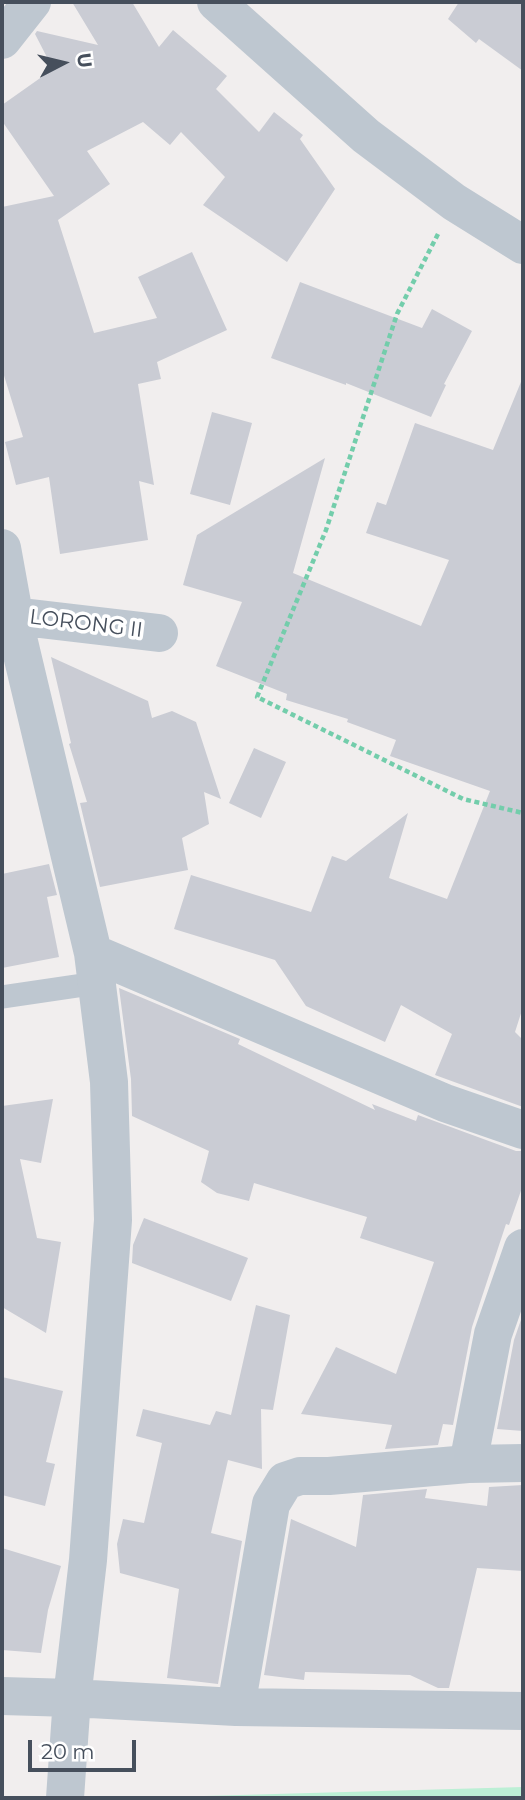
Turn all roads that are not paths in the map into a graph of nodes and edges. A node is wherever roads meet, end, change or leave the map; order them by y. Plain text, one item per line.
1 (32, 2) edge
2 (216, 2) edge
3 (2, 40) edge
4 (523, 245) edge
5 (2, 548) edge
6 (14, 616) junction
7 (159, 633) dead end
8 (95, 968) junction
9 (2, 997) edge
10 (523, 1130) edge
11 (523, 1248) edge
12 (523, 1463) edge
13 (468, 1464) junction
14 (2, 1696) edge
15 (72, 1698) junction
16 (236, 1707) junction
17 (523, 1712) edge
18 (65, 1798) edge

1 - 3 street
2 - 4 street
5 - 6 street
6 - 7 street, LORONG II
6 - 8 street
8 - 9 lane
8 - 10 street
8 - 15 street
11 - 13 street
12 - 13 street
13 - 16 street
14 - 15 street
15 - 16 street
15 - 18 street
16 - 17 street

